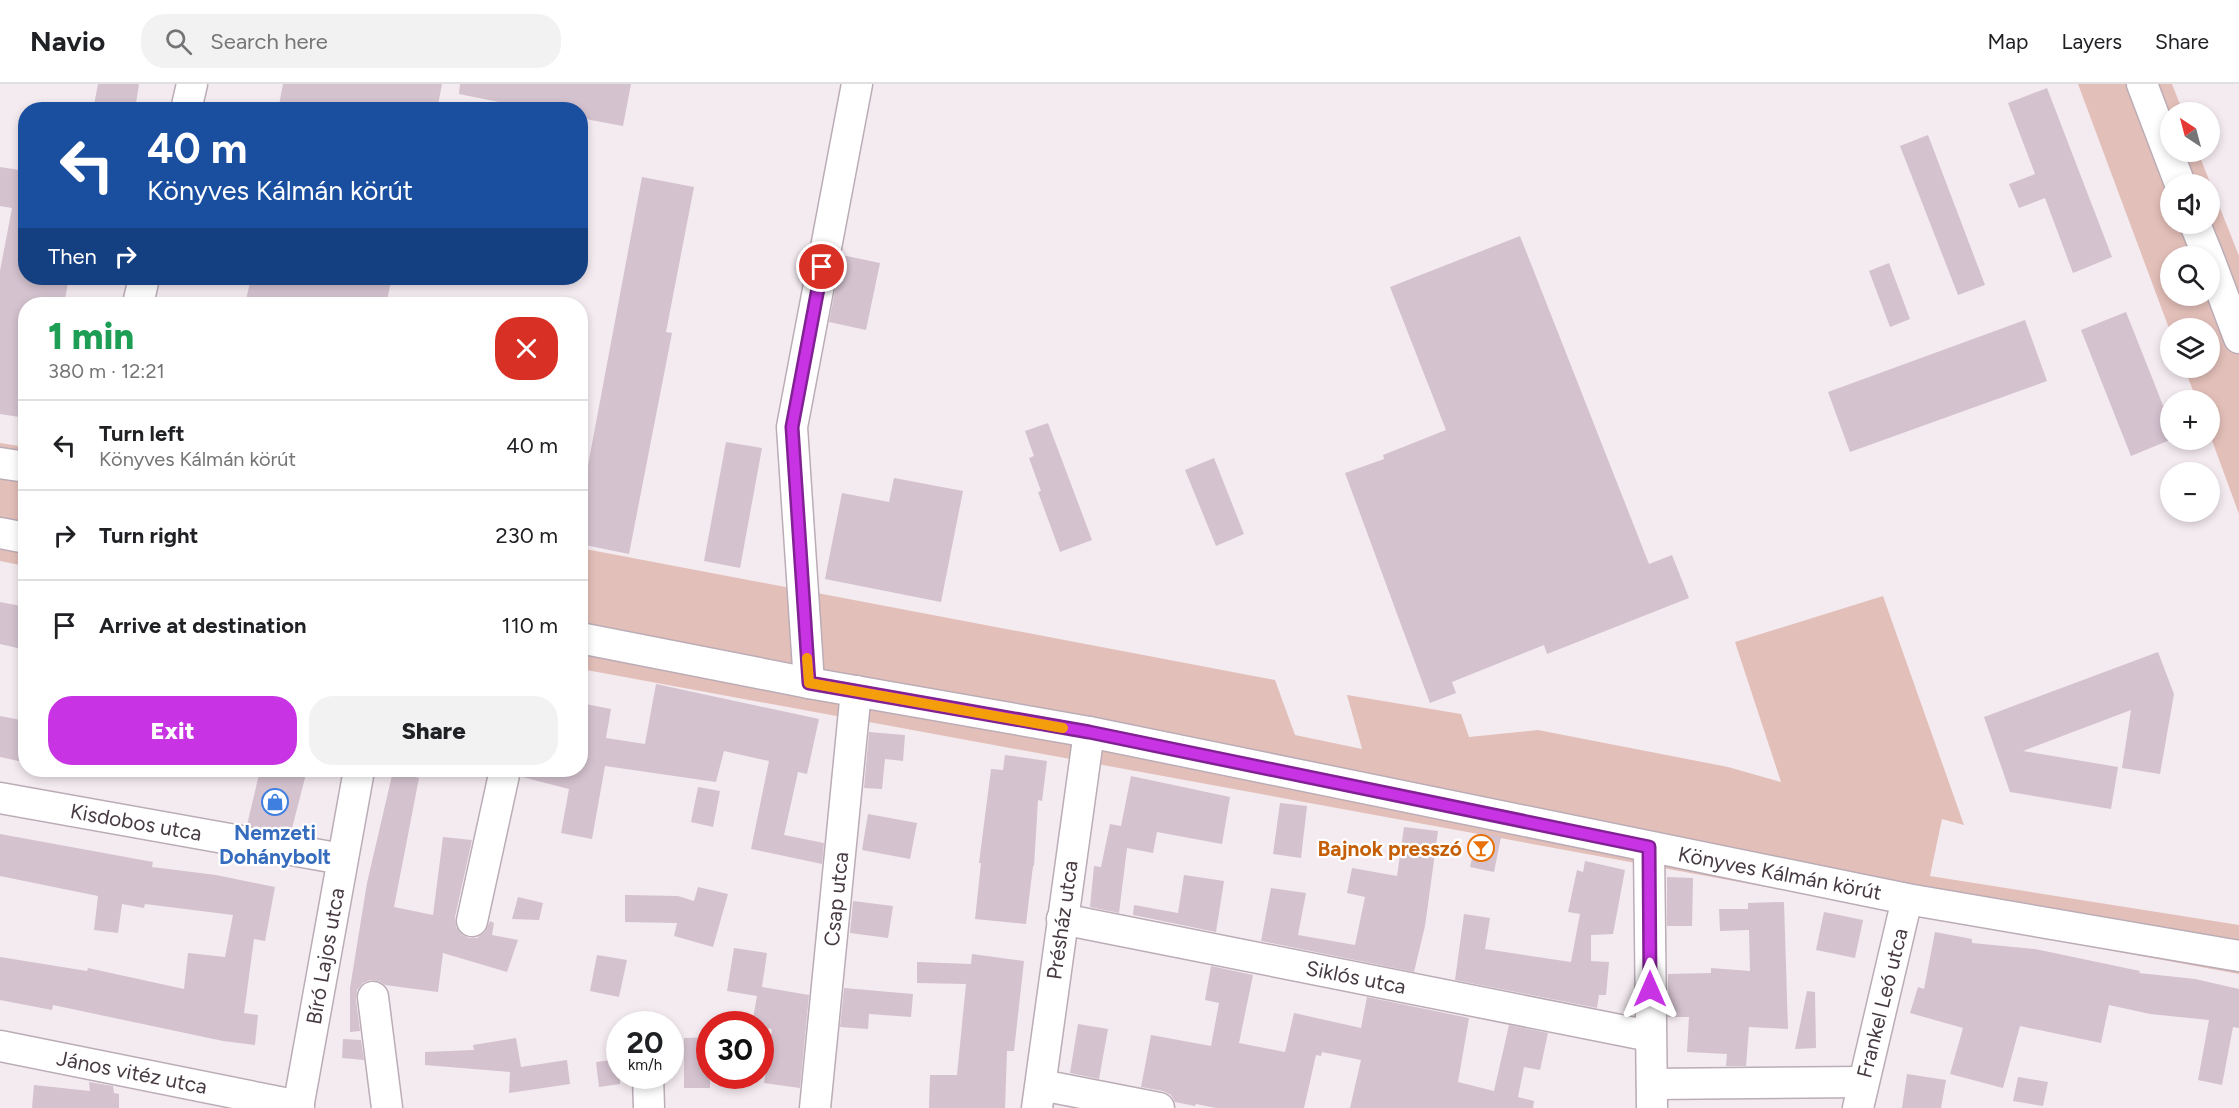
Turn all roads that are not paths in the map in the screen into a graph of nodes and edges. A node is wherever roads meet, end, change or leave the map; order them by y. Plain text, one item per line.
1 (192, 84) edge
2 (857, 84) edge
3 (2142, 84) edge
4 (188, 102) edge
5 (2176, 174) edge
6 (2220, 288) edge
7 (2239, 338) edge
8 (0, 463) edge
9 (18, 466) edge
10 (0, 533) edge
11 (18, 536) edge
12 (588, 640) edge
13 (809, 683) junction
14 (856, 691) junction
15 (1089, 732) junction
16 (358, 777) edge
17 (503, 777) edge
18 (0, 798) edge
19 (1649, 847) junction
20 (342, 859) junction
21 (1907, 899) junction
22 (1062, 919) junction
23 (472, 921) dead end
24 (2239, 956) edge
25 (373, 997) dead end
26 (1650, 1036) junction
27 (0, 1046) edge
28 (648, 1089) edge
29 (1860, 1095) edge
30 (1652, 1096) edge
31 (1039, 1097) edge
32 (298, 1107) edge
33 (387, 1108) edge
34 (649, 1108) edge
35 (815, 1108) edge
36 (1159, 1108) edge

1 - 4 street
2 - 13 street
3 - 5 street
6 - 7 street
8 - 9 street
10 - 11 street
12 - 13 street, Könyves Kálmán körút
13 - 14 street, Könyves Kálmán körút
14 - 15 street, Könyves Kálmán körút
14 - 35 street, Csap utca
15 - 19 street, Könyves Kálmán körút
15 - 22 street, Présház utca
16 - 20 street, Bíró Lajos utca
17 - 23 street
18 - 20 street, Kisdobos utca
19 - 21 street, Könyves Kálmán körút
19 - 26 street
20 - 32 street, Bíró Lajos utca
21 - 24 street, Könyves Kálmán körút
21 - 29 street, Frankel Leó utca
22 - 26 street, Siklós utca
22 - 31 street, Présház utca
25 - 33 street
26 - 30 street
27 - 32 street, János vitéz utca
28 - 34 street
29 - 30 street
31 - 36 street

